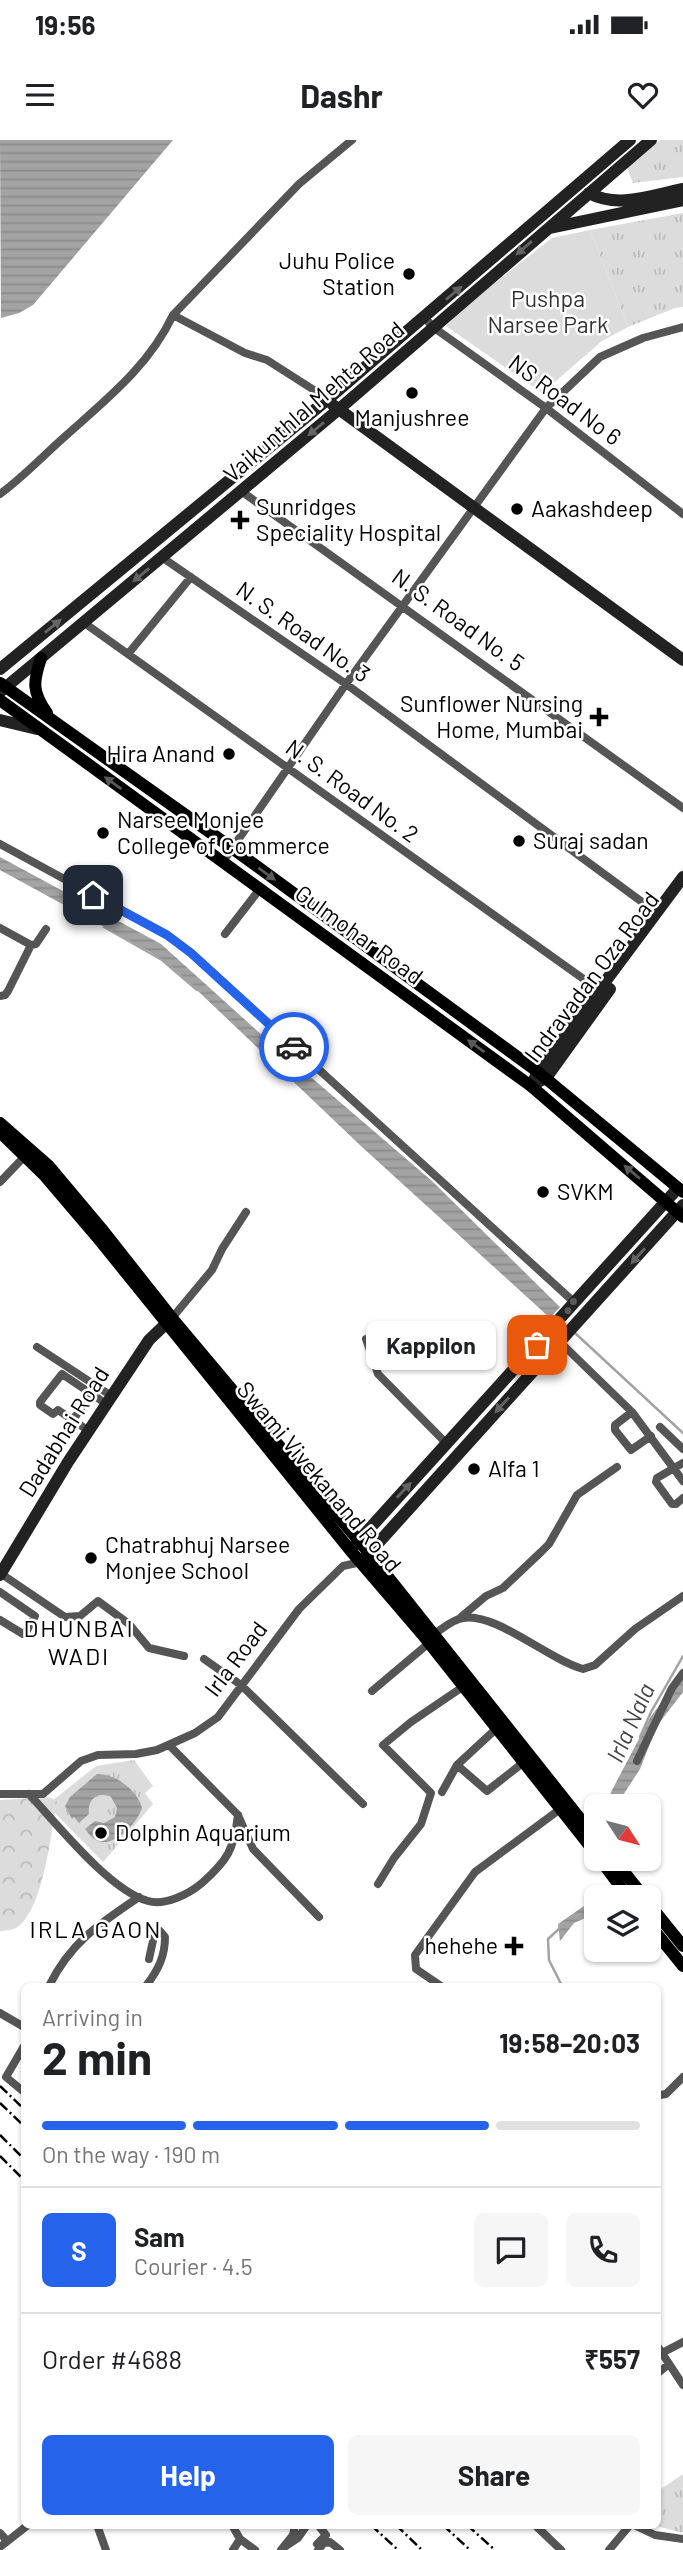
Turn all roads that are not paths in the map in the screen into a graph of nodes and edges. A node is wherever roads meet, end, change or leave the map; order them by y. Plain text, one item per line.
1 (352, 140) edge
2 (630, 140) edge
3 (651, 140) edge
4 (683, 189) edge
5 (589, 193) junction
6 (683, 200) edge
7 (607, 208) junction
8 (546, 229) junction
9 (173, 315) junction
10 (429, 322) junction
11 (683, 327) edge
12 (328, 399) junction
13 (547, 408) junction
14 (338, 410) junction
15 (242, 491) junction
16 (0, 494) edge
17 (474, 508) junction
18 (683, 514) edge
19 (163, 558) junction
20 (191, 576) junction
21 (403, 606) junction
22 (83, 622) junction
23 (128, 654) junction
24 (41, 658) junction
25 (683, 660) edge
26 (0, 669) edge
27 (346, 684) junction
28 (1, 690) edge
29 (0, 720) edge
30 (52, 720) junction
31 (43, 732) junction
32 (289, 768) junction
33 (156, 794) junction
34 (146, 807) junction
35 (683, 807) edge
36 (0, 844) edge
37 (232, 848) junction
38 (222, 863) junction
39 (683, 877) edge
40 (259, 890) junction
41 (683, 890) edge
42 (657, 913) junction
43 (0, 929) edge
44 (46, 929) dead end
45 (225, 934) dead end
46 (31, 945) junction
47 (599, 990) junction
48 (0, 996) edge
49 (542, 1075) junction
50 (531, 1086) junction
51 (0, 1123) edge
52 (0, 1132) edge
53 (25, 1156) junction
54 (0, 1182) edge
55 (681, 1190) edge
56 (667, 1202) junction
57 (681, 1211) edge
58 (246, 1212) dead end
59 (575, 1303) junction
60 (169, 1317) junction
61 (562, 1338) junction
62 (366, 1339) dead end
63 (37, 1347) dead end
64 (68, 1371) junction
65 (100, 1396) junction
66 (632, 1412) junction
67 (78, 1423) junction
68 (660, 1427) dead end
69 (651, 1436) junction
70 (447, 1444) junction
71 (683, 1449) edge
72 (683, 1463) edge
73 (617, 1467) dead end
74 (673, 1468) junction
75 (683, 1481) edge
76 (683, 1498) edge
77 (354, 1545) junction
78 (365, 1558) junction
79 (343, 1566) junction
80 (0, 1571) edge
81 (0, 1591) edge
82 (683, 1596) edge
83 (461, 1618) junction
84 (0, 1620) edge
85 (432, 1638) junction
86 (184, 1657) dead end
87 (204, 1659) dead end
88 (683, 1673) edge
89 (241, 1685) junction
90 (464, 1686) junction
91 (372, 1691) dead end
92 (497, 1728) junction
93 (169, 1745) junction
94 (637, 1761) dead end
95 (524, 1762) junction
96 (457, 1765) junction
97 (442, 1792) dead end
98 (0, 1794) edge
99 (29, 1794) junction
100 (362, 1804) dead end
101 (564, 1806) junction
102 (238, 1815) junction
103 (584, 1830) edge
104 (623, 1871) edge
105 (378, 1884) dead end
106 (634, 1885) edge
107 (139, 1897) junction
108 (319, 1917) dead end
109 (661, 1919) edge
110 (661, 1939) edge
111 (683, 1946) edge
112 (149, 1959) dead end
113 (683, 1966) edge
114 (50, 1983) edge
115 (148, 1983) edge
116 (437, 1983) edge
117 (0, 2013) edge
118 (21, 2025) edge
119 (21, 2051) edge
120 (683, 2077) edge
121 (21, 2090) edge
122 (661, 2095) edge
123 (683, 2342) edge
124 (661, 2350) edge
125 (661, 2352) edge
126 (669, 2364) junction
127 (661, 2374) edge
128 (683, 2385) edge
129 (23, 2529) edge
130 (98, 2529) edge
131 (235, 2529) edge
132 (294, 2529) edge
133 (304, 2529) edge
134 (321, 2529) edge
135 (539, 2529) edge
136 (628, 2529) edge
137 (641, 2529) edge
138 (0, 2533) edge
139 (240, 2539) junction
140 (683, 2539) edge
141 (4, 2544) edge
142 (284, 2548) edge
143 (317, 2548) edge
144 (106, 2550) edge
145 (233, 2550) edge
146 (256, 2550) edge
147 (340, 2550) edge
148 (561, 2550) edge
149 (608, 2550) edge

1 - 9 street
10 -> 2 main road, Vaikunthlal Mehta Road
3 - 5 main road, Vaikunthlal Mehta Road
4 - 7 main road
5 - 7 main road
5 - 8 main road, Vaikunthlal Mehta Road
6 - 7 main road
7 - 8 main road
8 -> 10 main road, Vaikunthlal Mehta Road
9 - 12 street
9 - 16 street
10 - 12 main road, Vaikunthlal Mehta Road
10 - 13 street, NS Road No 6
10 - 14 main road, Vaikunthlal Mehta Road
11 - 13 street
12 - 14 main road
26 -> 12 main road, Vaikunthlal Mehta Road
13 - 17 street
13 - 18 street, NS Road No 6
14 -> 15 main road, Vaikunthlal Mehta Road
14 - 17 main road
15 - 19 main road, Vaikunthlal Mehta Road
15 - 21 street, N. S. Road No. 5
17 - 21 street
17 - 25 main road
19 - 20 street, N. S. Road No. 3
19 -> 22 main road, Vaikunthlal Mehta Road
20 - 23 street
20 - 27 street, N. S. Road No. 3
21 - 27 street
21 - 35 street, N. S. Road No. 5
22 - 23 street, N. S. Road No. 2
22 - 24 main road, Vaikunthlal Mehta Road
23 - 32 street, N. S. Road No. 2
24 - 28 main road, Vaikunthlal Mehta Road
24 - 30 main road
27 - 32 street
27 - 42 street, N. S. Road No. 3
28 - 30 main road, Gulmohar Road
28 - 31 main road, Gulmohar Road
29 - 31 main road
30 - 33 main road, Gulmohar Road
34 -> 31 main road, Gulmohar Road
32 - 37 street
32 - 47 street, N. S. Road No. 2
33 - 34 main road
33 - 37 main road, Gulmohar Road
34 - 38 main road, Gulmohar Road
36 - 59 street
37 - 38 street
37 -> 49 main road, Gulmohar Road
38 - 40 main road, Gulmohar Road
39 - 42 main road, Indravadan Oza Road
40 - 45 street
50 -> 40 main road, Gulmohar Road
41 - 49 main road, Indravadan Oza Road
42 - 47 main road, Indravadan Oza Road
43 - 46 street
44 - 46 street
46 - 48 street
47 - 49 main road, Indravadan Oza Road
49 - 50 main road
49 - 55 main road, Gulmohar Road
56 -> 50 main road, Gulmohar Road
51 - 60 main road, Swami Vivekanand Road
52 - 53 main road, Swami Vivekanand Road
53 - 54 street
53 - 60 main road, Swami Vivekanand Road
55 - 56 main road
56 - 57 main road, Gulmohar Road
56 - 59 main road
57 -> 61 main road
58 - 60 street
59 - 70 main road
60 - 65 main road, Dadabhai Road
60 - 77 main road, Swami Vivekanand Road
60 - 80 main road, Dadabhai Road
61 - 66 street
61 -> 78 main road
62 - 70 street
63 - 64 street
64 - 65 street
64 - 65 street
64 - 67 street
65 - 67 main road, Dadabhai Road
66 - 69 street
66 - 69 street
67 - 80 main road, Dadabhai Road
68 - 71 street
69 - 74 street
77 -> 70 main road
72 - 74 street
73 - 83 street
74 - 75 street
74 - 76 street
77 - 78 main road, Swami Vivekanand Road
77 - 79 street
78 - 79 street
78 - 85 main road, Swami Vivekanand Road
79 - 89 street, Irla Road
80 - 86 street
81 - 84 street
82 - 83 street
83 - 85 street
85 - 90 main road, Swami Vivekanand Road
85 - 91 street
85 - 101 main road, Swami Vivekanand Road
87 - 89 street
88 - 94 street
89 - 93 street, Irla Road
89 - 100 street
90 - 92 main road, Swami Vivekanand Road
90 - 105 street
92 - 95 main road, Swami Vivekanand Road
92 - 96 street
93 - 99 street, Irla Road
93 - 102 street
95 - 96 street
95 - 101 main road, Swami Vivekanand Road
96 - 97 street
98 - 99 street, Irla Road
99 - 107 street
101 - 103 main road, Swami Vivekanand Road
101 - 116 street
102 - 107 street
102 - 108 street
104 - 106 main road
107 - 114 street
109 - 111 main road
110 - 113 main road
112 - 115 street
117 - 118 street
119 - 121 street
120 - 122 street
123 - 124 street
125 - 126 street
126 - 127 street
126 - 128 street
129 - 141 street
130 - 144 street
131 - 139 street
132 - 142 street
133 - 142 street
134 - 143 street
135 - 148 street
136 - 149 street
137 - 140 street
138 - 141 street
139 - 145 street
139 - 146 street
143 - 147 street

